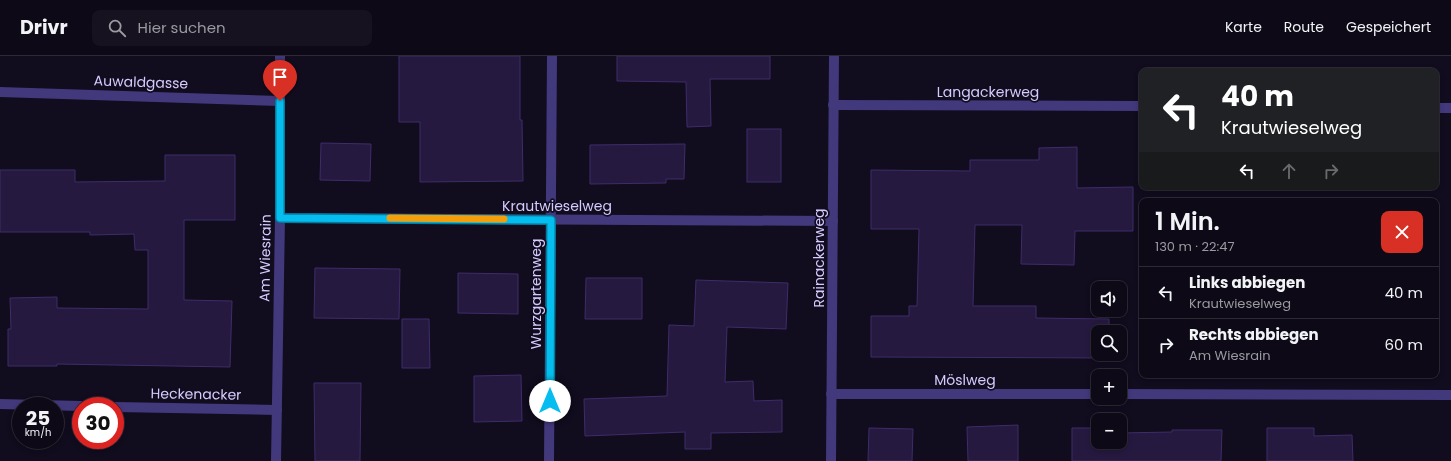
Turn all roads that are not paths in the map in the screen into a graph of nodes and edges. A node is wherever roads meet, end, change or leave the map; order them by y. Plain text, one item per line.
1 (280, 56) edge
2 (552, 56) edge
3 (834, 56) edge
4 (0, 92) edge
5 (280, 101) junction
6 (833, 105) junction
7 (1139, 106) edge
8 (1439, 108) edge
9 (1451, 108) edge
10 (280, 218) junction
11 (551, 220) junction
12 (833, 221) junction
13 (832, 394) junction
14 (1091, 394) edge
15 (1127, 394) edge
16 (1451, 395) edge
17 (0, 404) edge
18 (72, 406) edge
19 (124, 407) edge
20 (277, 410) junction
21 (276, 461) edge
22 (550, 461) edge
23 (831, 461) edge

1 - 5 street, Am Wiesrain
2 - 11 street, Wurzgartenweg
3 - 6 street, Rainackerweg
4 - 5 street, Auwaldgasse
5 - 10 street, Am Wiesrain
6 - 7 street, Langackerweg
6 - 12 street, Rainackerweg
8 - 9 street
10 - 11 street, Krautwieselweg
10 - 20 street, Am Wiesrain
11 - 12 street, Krautwieselweg
11 - 22 street, Wurzgartenweg
12 - 13 street, Rainackerweg
13 - 14 street, Möslweg
13 - 23 street, Rainackerweg
15 - 16 street
17 - 18 street
19 - 20 street, Heckenacker
20 - 21 street, Am Wiesrain

